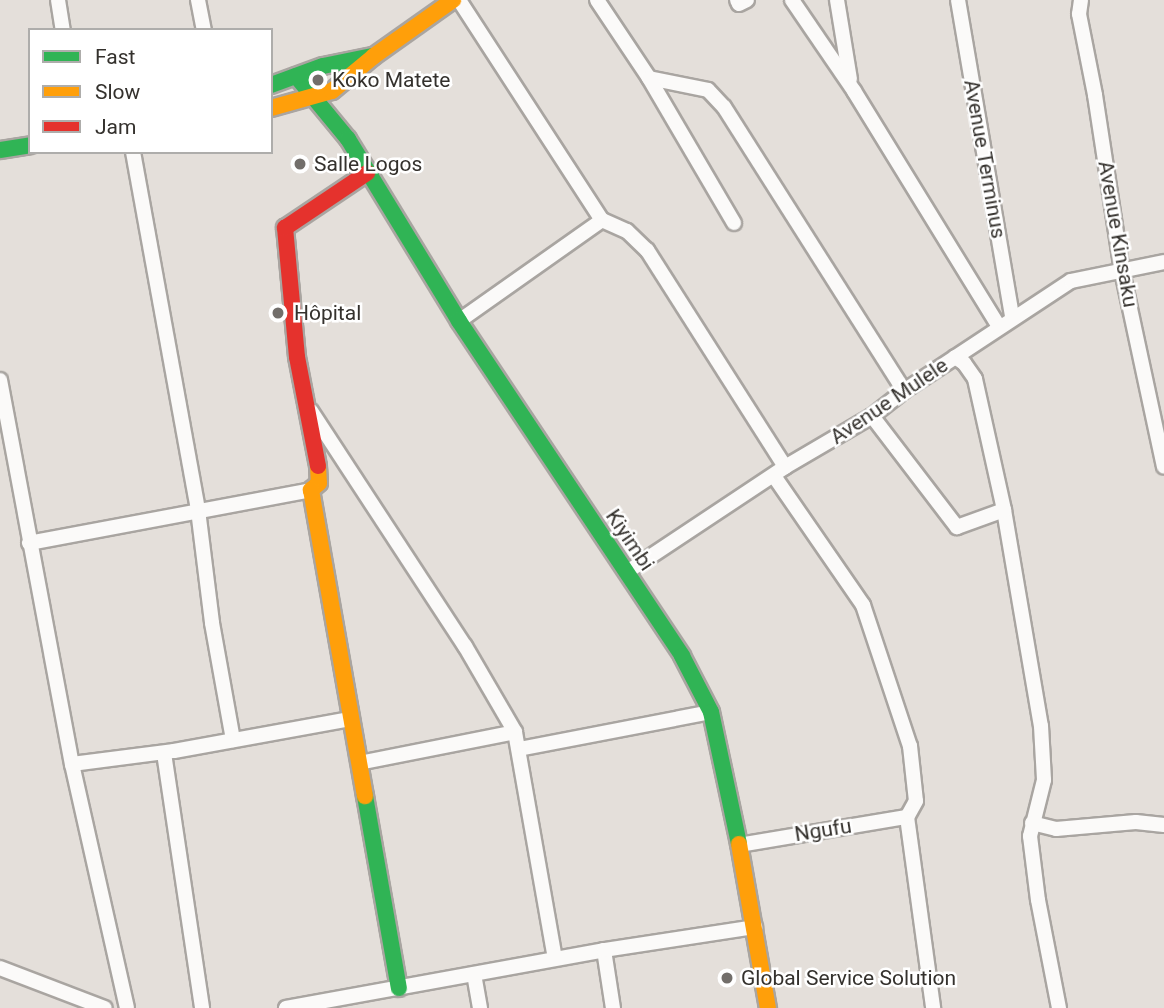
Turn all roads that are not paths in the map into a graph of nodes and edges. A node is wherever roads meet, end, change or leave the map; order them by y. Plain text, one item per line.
1 (58, 0) edge
2 (198, 0) edge
3 (453, 0) edge
4 (458, 0) edge
5 (597, 0) edge
6 (737, 0) edge
7 (747, 0) edge
8 (792, 0) edge
9 (836, 0) edge
10 (958, 0) edge
11 (1081, 0) edge
12 (63, 28) edge
13 (204, 28) edge
14 (374, 56) junction
15 (323, 66) junction
16 (296, 76) junction
17 (649, 78) junction
18 (273, 84) edge
19 (332, 91) junction
20 (854, 91) junction
21 (316, 98) junction
22 (273, 108) edge
23 (348, 139) junction
24 (28, 145) edge
25 (0, 150) edge
26 (133, 154) edge
27 (367, 173) junction
28 (602, 220) junction
29 (734, 223) dead end
30 (1164, 262) edge
31 (1122, 271) junction
32 (1012, 317) junction
33 (459, 321) junction
34 (999, 327) junction
35 (955, 357) junction
36 (0, 380) edge
37 (904, 391) junction
38 (307, 404) junction
39 (872, 416) junction
40 (4, 429) edge
41 (1164, 467) edge
42 (780, 472) junction
43 (311, 490) junction
44 (198, 510) junction
45 (1004, 510) junction
46 (29, 543) junction
47 (627, 572) junction
48 (711, 712) junction
49 (350, 719) junction
50 (515, 732) junction
51 (233, 740) junction
52 (519, 749) junction
53 (164, 753) junction
54 (359, 763) junction
55 (72, 764) junction
56 (908, 817) junction
57 (1032, 823) junction
58 (1164, 825) edge
59 (740, 845) junction
60 (755, 927) junction
61 (604, 950) junction
62 (555, 959) junction
63 (0, 968) edge
64 (474, 974) junction
65 (399, 988) junction
66 (105, 1008) edge
67 (127, 1008) edge
68 (202, 1008) edge
69 (286, 1008) edge
70 (480, 1008) edge
71 (613, 1008) edge
72 (768, 1008) edge
73 (933, 1008) edge
74 (1059, 1008) edge

1 - 12 street
2 - 13 street
3 - 14 street
4 - 28 street
5 - 17 street
6 - 7 street
8 - 20 street
9 - 20 street
10 - 32 street, Avenue Terminus
11 - 31 street, Avenue Kinsaku
14 - 15 street
14 - 19 street
15 - 16 street
15 - 19 street, Kiyimbi
16 - 18 street
16 - 21 street, Kiyimbi
17 - 29 street
17 - 37 street
19 - 21 street
19 - 23 street, Kiyimbi
20 - 34 street
21 - 22 street
21 - 23 street, Kiyimbi
23 - 27 street, Kiyimbi
24 - 25 street
26 - 44 street
27 - 33 street, Kiyimbi
27 - 38 street
28 - 33 street
28 - 42 street
30 - 31 street, Avenue Mulele
31 - 32 street, Avenue Mulele
31 - 41 street, Avenue Kinsaku
32 - 34 street, Avenue Mulele
33 - 47 street, Kiyimbi
34 - 35 street, Avenue Mulele
35 - 37 street, Avenue Mulele
35 - 45 street
36 - 40 street
37 - 39 street, Avenue Mulele
38 - 43 street
38 - 50 street
39 - 42 street, Avenue Mulele
39 - 45 street
40 - 46 street
42 - 47 street, Avenue Mulele
42 - 56 street
43 - 44 street
43 - 49 street
44 - 46 street
44 - 51 street
45 - 57 street
46 - 55 street
47 - 48 street, Kiyimbi
48 - 52 street
48 - 59 street, Kiyimbi
49 - 51 street
49 - 54 street
50 - 52 street
50 - 54 street
51 - 53 street
52 - 62 street
53 - 55 street
53 - 68 street
54 - 65 street
55 - 67 street
56 - 59 street, Ngufu
56 - 73 street
57 - 58 street
57 - 74 street
59 - 60 street, Kiyimbi
60 - 61 street
60 - 72 street, Kiyimbi
61 - 62 street
61 - 71 street
62 - 64 street
63 - 66 street
64 - 65 street
64 - 70 street
65 - 69 street

